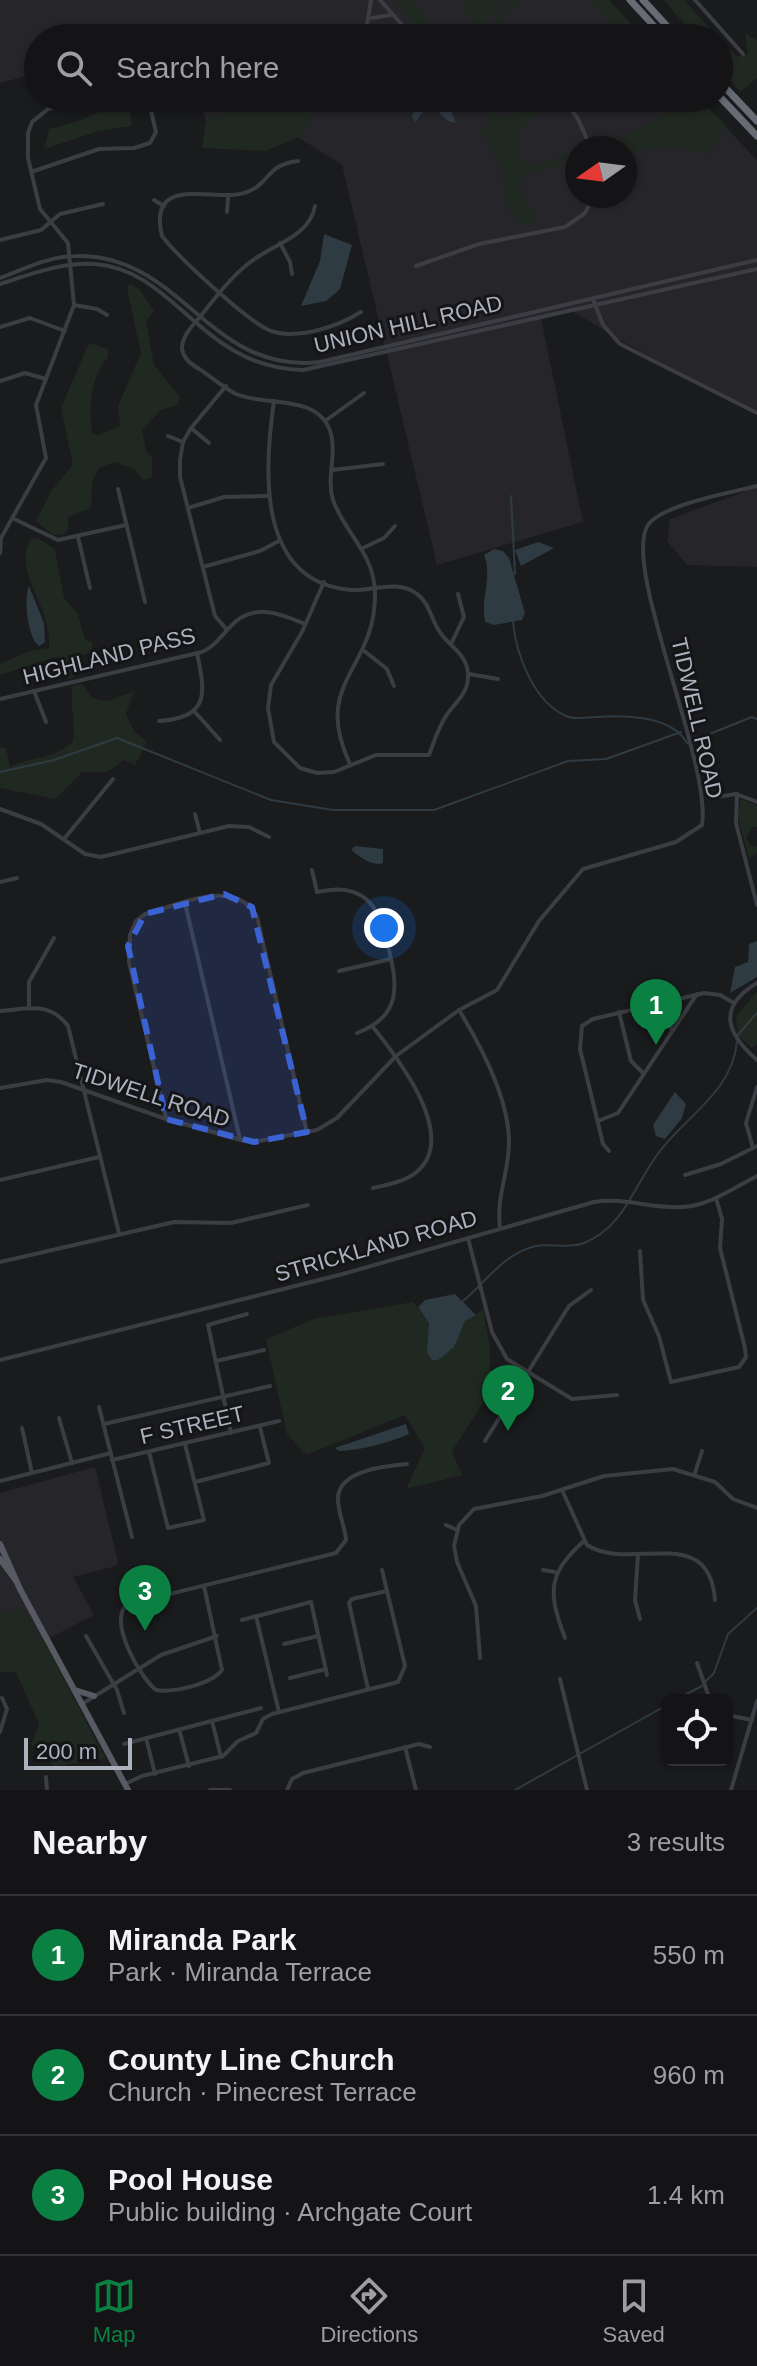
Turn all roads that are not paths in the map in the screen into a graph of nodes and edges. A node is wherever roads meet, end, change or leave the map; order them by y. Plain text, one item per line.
1 (371, 0) edge
2 (380, 0) edge
3 (630, 0) edge
4 (643, 0) edge
5 (695, 0) edge
6 (392, 15) junction
7 (371, 18) junction
8 (369, 24) edge
9 (401, 24) edge
10 (652, 24) edge
11 (665, 24) edge
12 (716, 24) edge
13 (733, 43) edge
14 (743, 54) dead end
15 (733, 96) edge
16 (733, 111) edge
17 (45, 112) edge
18 (151, 112) edge
19 (573, 112) edge
20 (757, 121) edge
21 (586, 136) edge
22 (757, 136) edge
23 (298, 161) dead end
24 (31, 172) junction
25 (228, 197) junction
26 (154, 200) dead end
27 (103, 204) dead end
28 (164, 206) junction
29 (315, 206) dead end
30 (588, 208) edge
31 (227, 212) dead end
32 (51, 222) junction
33 (0, 240) edge
34 (280, 243) junction
35 (70, 256) junction
36 (757, 260) edge
37 (71, 265) junction
38 (416, 266) dead end
39 (757, 269) edge
40 (292, 274) dead end
41 (0, 278) edge
42 (0, 284) edge
43 (220, 292) junction
44 (593, 299) junction
45 (74, 305) junction
46 (595, 307) junction
47 (361, 312) dead end
48 (107, 315) dead end
49 (200, 316) junction
50 (195, 323) junction
51 (0, 327) edge
52 (65, 331) junction
53 (46, 379) junction
54 (0, 381) edge
55 (226, 386) junction
56 (364, 393) dead end
57 (274, 401) junction
58 (757, 413) edge
59 (325, 421) junction
60 (191, 428) junction
61 (168, 436) dead end
62 (183, 442) junction
63 (209, 443) dead end
64 (383, 464) dead end
65 (332, 470) junction
66 (757, 486) edge
67 (118, 489) dead end
68 (269, 496) junction
69 (188, 508) junction
70 (12, 518) junction
71 (126, 525) junction
72 (395, 526) dead end
73 (78, 537) junction
74 (279, 541) junction
75 (363, 548) junction
76 (0, 553) edge
77 (203, 567) junction
78 (324, 582) junction
79 (90, 588) dead end
80 (375, 589) junction
81 (458, 594) dead end
82 (145, 602) dead end
83 (305, 624) junction
84 (227, 630) junction
85 (451, 644) junction
86 (363, 650) junction
87 (197, 653) junction
88 (468, 674) junction
89 (498, 679) dead end
90 (394, 686) dead end
91 (34, 691) junction
92 (0, 699) edge
93 (194, 712) junction
94 (159, 721) dead end
95 (46, 722) dead end
96 (220, 740) dead end
97 (350, 764) junction
98 (113, 779) dead end
99 (737, 794) junction
100 (711, 798) dead end
101 (757, 802) edge
102 (0, 809) edge
103 (195, 814) dead end
104 (200, 833) junction
105 (269, 837) dead end
106 (64, 840) junction
107 (312, 870) dead end
108 (17, 878) dead end
109 (0, 882) edge
110 (754, 884) edge
111 (185, 903) junction
112 (757, 905) edge
113 (54, 938) dead end
114 (391, 959) junction
115 (339, 971) dead end
116 (757, 983) edge
117 (697, 994) junction
118 (662, 1002) junction
119 (734, 1003) junction
120 (29, 1008) junction
121 (459, 1010) junction
122 (0, 1011) edge
123 (619, 1012) junction
124 (373, 1027) junction
125 (672, 1031) junction
126 (357, 1033) dead end
127 (396, 1056) junction
128 (757, 1060) edge
129 (644, 1074) junction
130 (83, 1087) junction
131 (757, 1087) edge
132 (0, 1088) edge
133 (166, 1119) junction
134 (598, 1121) junction
135 (307, 1132) junction
136 (241, 1140) junction
137 (755, 1147) edge
138 (609, 1151) dead end
139 (99, 1157) junction
140 (685, 1175) dead end
141 (757, 1176) edge
142 (0, 1180) edge
143 (373, 1188) dead end
144 (716, 1198) junction
145 (308, 1205) dead end
146 (500, 1227) junction
147 (120, 1234) junction
148 (468, 1238) junction
149 (640, 1251) dead end
150 (0, 1262) edge
151 (591, 1290) dead end
152 (247, 1314) dead end
153 (264, 1350) dead end
154 (0, 1360) edge
155 (216, 1361) junction
156 (529, 1374) junction
157 (270, 1386) dead end
158 (617, 1395) dead end
159 (223, 1397) junction
160 (99, 1407) dead end
161 (59, 1418) dead end
162 (279, 1421) dead end
163 (104, 1424) junction
164 (260, 1427) junction
165 (22, 1428) dead end
166 (231, 1433) junction
167 (485, 1441) dead end
168 (185, 1444) junction
169 (702, 1451) dead end
170 (149, 1452) junction
171 (112, 1456) junction
172 (72, 1463) junction
173 (407, 1464) dead end
174 (32, 1473) junction
175 (695, 1473) junction
176 (0, 1481) edge
177 (195, 1482) junction
178 (562, 1490) junction
179 (757, 1508) edge
180 (446, 1525) dead end
181 (457, 1530) junction
182 (132, 1537) dead end
183 (584, 1541) junction
184 (0, 1544) edge
185 (638, 1554) junction
186 (0, 1559) edge
187 (382, 1570) dead end
188 (543, 1570) dead end
189 (555, 1572) junction
190 (17, 1582) junction
191 (204, 1586) junction
192 (387, 1591) junction
193 (715, 1600) dead end
194 (256, 1616) junction
195 (640, 1619) dead end
196 (242, 1620) dead end
197 (86, 1636) dead end
198 (217, 1636) junction
199 (318, 1636) junction
200 (565, 1638) dead end
201 (284, 1644) dead end
202 (480, 1658) dead end
203 (697, 1663) dead end
204 (141, 1670) junction
205 (290, 1678) dead end
206 (560, 1679) dead end
207 (114, 1685) junction
208 (74, 1689) junction
209 (368, 1689) junction
210 (708, 1694) edge
211 (94, 1696) junction
212 (2, 1698) edge
213 (757, 1701) edge
214 (82, 1704) junction
215 (261, 1708) dead end
216 (279, 1712) junction
217 (124, 1713) dead end
218 (733, 1716) edge
219 (752, 1720) junction
220 (212, 1721) junction
221 (179, 1729) junction
222 (0, 1732) edge
223 (146, 1738) junction
224 (124, 1744) dead end
225 (405, 1747) junction
226 (430, 1747) dead end
227 (221, 1757) junction
228 (189, 1766) junction
229 (155, 1774) junction
230 (46, 1777) dead end
231 (127, 1787) edge
232 (47, 1790) edge
233 (210, 1790) edge
234 (230, 1790) edge
235 (287, 1790) edge
236 (416, 1790) edge
237 (587, 1790) edge
238 (731, 1790) edge

1 - 7 street
2 - 6 street
3 - 10 highway
4 - 11 highway
5 - 12 street
6 - 7 street
6 - 9 street
7 - 8 street
13 - 14 street
15 - 20 highway
16 - 22 highway
17 - 24 street
18 - 24 street
19 - 21 street
23 - 25 street
24 - 32 street
25 - 28 street
25 - 31 street
26 - 28 street
27 - 32 street
28 - 43 street
29 - 34 street
30 - 38 street
32 - 33 street
32 - 35 street
34 - 40 street
34 - 43 street
35 - 37 street
35 - 41 street, UNION HILL ROAD
35 - 49 street, UNION HILL ROAD
36 - 44 street, UNION HILL ROAD
37 - 42 street, UNION HILL ROAD
37 - 45 street
37 - 50 street, UNION HILL ROAD
39 - 46 street, UNION HILL ROAD
43 - 47 street
43 - 49 street
44 - 46 street
44 - 49 street, UNION HILL ROAD
45 - 48 street
45 - 52 street
46 - 50 street, UNION HILL ROAD
46 - 58 street
49 - 50 street
50 - 55 street
51 - 52 street
52 - 53 street
53 - 54 street
53 - 70 street
55 - 57 street
55 - 60 street
56 - 59 street
57 - 59 street
57 - 68 street
59 - 65 street
60 - 62 street
60 - 63 street
61 - 62 street
62 - 69 street
64 - 65 street
65 - 75 street
66 - 121 street, TIDWELL ROAD
67 - 71 street
68 - 69 street
68 - 74 street
69 - 77 street
70 - 73 street
70 - 76 street
71 - 73 street
71 - 82 street
72 - 75 street
73 - 79 street
74 - 77 street
74 - 78 street
75 - 80 street
77 - 84 street
78 - 80 street
78 - 83 street
80 - 85 street
80 - 86 street
81 - 85 street
83 - 84 street, HIGHLAND PASS
83 - 97 street
84 - 87 street, HIGHLAND PASS
85 - 88 street
86 - 90 street
86 - 97 street
87 - 91 street, HIGHLAND PASS
87 - 93 street
88 - 89 street
88 - 97 street
91 - 92 street, HIGHLAND PASS
91 - 95 street
93 - 94 street
93 - 96 street
98 - 106 street
99 - 100 street
99 - 101 street
99 - 110 street
102 - 106 street
103 - 104 street
104 - 105 street
104 - 106 street
107 - 114 street
108 - 109 street
110 - 112 street
111 - 133 street
111 - 135 street
111 - 136 street
113 - 120 street
114 - 115 street
114 - 124 street
116 - 119 street
117 - 118 street
117 - 119 street
117 - 125 street
118 - 123 street
118 - 125 street
119 - 128 street
120 - 122 street
120 - 130 street
121 - 127 street, TIDWELL ROAD
121 - 146 street
123 - 129 street
123 - 134 street
124 - 126 street
124 - 127 street
125 - 129 street
127 - 135 street, TIDWELL ROAD
127 - 143 street
129 - 134 street
130 - 132 street, TIDWELL ROAD
130 - 133 street, TIDWELL ROAD
130 - 139 street
131 - 137 street
133 - 136 street, TIDWELL ROAD
134 - 138 street
135 - 136 street, TIDWELL ROAD
137 - 140 street
139 - 142 street
139 - 147 street
141 - 144 street, STRICKLAND ROAD
144 - 146 street, STRICKLAND ROAD
144 - 149 street
145 - 147 street
146 - 148 street, STRICKLAND ROAD
147 - 150 street
148 - 154 street, STRICKLAND ROAD
148 - 156 street
151 - 156 street
152 - 155 street
153 - 155 street
155 - 159 street
156 - 158 street
156 - 167 street
157 - 159 street, F STREET
159 - 163 street, F STREET
159 - 166 street
160 - 163 street
161 - 172 street
162 - 164 street, F STREET
163 - 171 street
164 - 166 street, F STREET
164 - 177 street
165 - 174 street
166 - 168 street, F STREET
168 - 170 street, F STREET
168 - 177 street
169 - 175 street
170 - 171 street, F STREET
170 - 177 street
171 - 172 street, F STREET
171 - 182 street
172 - 174 street, F STREET
173 - 191 street
174 - 176 street, F STREET
175 - 178 street
175 - 179 street
178 - 181 street
178 - 183 street
180 - 181 street
181 - 202 street
183 - 185 street
183 - 189 street
184 - 190 main road
185 - 193 street
185 - 195 street
186 - 190 main road
187 - 192 street
188 - 189 street
189 - 200 street
190 - 208 main road
191 - 198 street
191 - 204 street
192 - 209 street
192 - 209 street
194 - 196 street
194 - 199 street
194 - 216 street
197 - 207 street
198 - 204 street
198 - 204 street
199 - 201 street
199 - 205 street
203 - 210 street
204 - 207 street
206 - 237 street
207 - 211 street
207 - 217 street
208 - 211 main road
208 - 214 main road
209 - 216 street
211 - 214 street
212 - 222 street
213 - 219 street
214 - 231 main road
215 - 220 street
216 - 227 street
218 - 219 street
219 - 238 street
220 - 221 street
220 - 227 street
221 - 223 street
221 - 228 street
223 - 224 street
223 - 229 street
225 - 226 street
225 - 235 street
225 - 236 street
227 - 228 street
228 - 229 street
229 - 231 street
230 - 232 street
233 - 234 street

